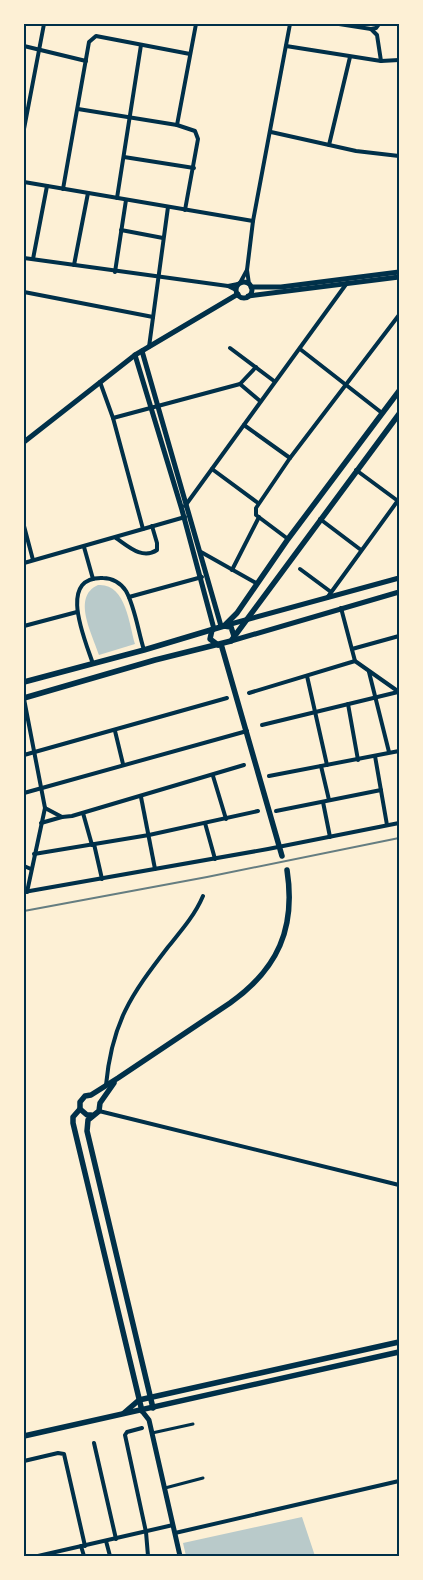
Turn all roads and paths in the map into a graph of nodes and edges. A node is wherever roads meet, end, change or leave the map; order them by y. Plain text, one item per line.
1 (44, 24) edge
2 (196, 24) edge
3 (290, 24) edge
4 (339, 24) edge
5 (379, 24) edge
6 (371, 29) junction
7 (141, 45) junction
8 (24, 46) edge
9 (286, 46) junction
10 (40, 49) junction
11 (190, 54) junction
12 (350, 57) junction
13 (86, 60) junction
14 (399, 60) edge
15 (381, 61) junction
16 (24, 104) edge
17 (29, 105) junction
18 (78, 109) junction
19 (130, 117) junction
20 (177, 125) junction
21 (24, 129) edge
22 (271, 132) junction
23 (329, 145) junction
24 (399, 156) edge
25 (124, 157) junction
26 (194, 168) junction
27 (24, 182) edge
28 (46, 186) junction
29 (63, 189) junction
30 (88, 193) junction
31 (117, 198) junction
32 (126, 200) junction
33 (168, 207) junction
34 (186, 210) junction
35 (253, 221) junction
36 (121, 230) junction
37 (163, 238) junction
38 (24, 258) edge
39 (33, 259) junction
40 (74, 265) junction
41 (248, 270) junction
42 (115, 272) junction
43 (399, 272) edge
44 (158, 278) junction
45 (399, 278) edge
46 (349, 279) junction
47 (250, 285) junction
48 (346, 286) junction
49 (238, 288) junction
50 (24, 292) edge
51 (248, 296) junction
52 (399, 315) edge
53 (153, 317) junction
54 (149, 347) junction
55 (230, 348) dead end
56 (300, 349) junction
57 (142, 351) junction
58 (136, 355) junction
59 (256, 367) junction
60 (100, 382) junction
61 (274, 382) junction
62 (240, 384) junction
63 (345, 385) junction
64 (399, 391) edge
65 (260, 401) junction
66 (159, 406) junction
67 (152, 408) junction
68 (382, 413) junction
69 (399, 414) edge
70 (113, 418) junction
71 (244, 425) junction
72 (24, 442) edge
73 (290, 458) junction
74 (212, 469) junction
75 (356, 470) junction
76 (398, 500) edge
77 (187, 503) junction
78 (258, 503) junction
79 (182, 510) junction
80 (190, 515) junction
81 (184, 517) junction
82 (259, 517) junction
83 (320, 519) junction
84 (24, 526) edge
85 (152, 526) junction
86 (143, 529) junction
87 (116, 538) junction
88 (288, 539) junction
89 (84, 546) junction
90 (361, 550) junction
91 (201, 552) junction
92 (33, 560) junction
93 (24, 563) edge
94 (300, 569) dead end
95 (232, 570) junction
96 (207, 576) junction
97 (200, 578) junction
98 (399, 578) edge
99 (93, 579) junction
100 (256, 584) junction
101 (375, 585) junction
102 (331, 592) junction
103 (399, 592) edge
104 (129, 597) junction
105 (326, 598) junction
106 (378, 598) junction
107 (313, 603) junction
108 (341, 608) junction
109 (77, 612) junction
110 (316, 615) junction
111 (244, 622) junction
112 (24, 626) edge
113 (224, 626) junction
114 (213, 629) junction
115 (399, 636) edge
116 (232, 639) junction
117 (219, 644) junction
118 (352, 649) junction
119 (144, 650) junction
120 (355, 661) junction
121 (93, 664) junction
122 (368, 671) junction
123 (307, 676) junction
124 (24, 682) edge
125 (398, 692) edge
126 (249, 694) dead end
127 (227, 698) dead end
128 (376, 698) junction
129 (24, 699) edge
130 (348, 704) junction
131 (316, 712) junction
132 (262, 725) dead end
133 (115, 731) junction
134 (246, 731) junction
135 (399, 751) edge
136 (389, 752) junction
137 (33, 753) junction
138 (24, 755) edge
139 (375, 756) junction
140 (358, 760) junction
141 (123, 764) junction
142 (244, 765) dead end
143 (327, 765) junction
144 (322, 766) junction
145 (213, 776) junction
146 (269, 776) dead end
147 (42, 786) junction
148 (381, 790) junction
149 (24, 793) edge
150 (140, 797) junction
151 (329, 800) junction
152 (324, 802) junction
153 (45, 808) junction
154 (258, 811) dead end
155 (276, 811) dead end
156 (83, 813) junction
157 (62, 817) junction
158 (226, 819) junction
159 (41, 823) junction
160 (205, 823) junction
161 (399, 823) edge
162 (387, 825) junction
163 (149, 835) junction
164 (330, 837) junction
165 (93, 844) junction
166 (34, 854) junction
167 (282, 856) dead end
168 (214, 859) junction
169 (24, 866) edge
170 (31, 869) junction
171 (155, 869) junction
172 (287, 870) dead end
173 (102, 879) junction
174 (25, 892) edge
175 (203, 896) dead end
176 (118, 1078) junction
177 (106, 1085) junction
178 (91, 1095) junction
179 (100, 1102) junction
180 (80, 1109) junction
181 (99, 1111) junction
182 (91, 1115) junction
183 (90, 1144) junction
184 (78, 1146) junction
185 (399, 1185) edge
186 (111, 1234) junction
187 (100, 1236) junction
188 (399, 1342) edge
189 (399, 1352) edge
190 (271, 1371) junction
191 (274, 1381) junction
192 (150, 1398) junction
193 (139, 1400) junction
194 (153, 1408) junction
195 (142, 1411) junction
196 (122, 1415) junction
197 (149, 1420) junction
198 (193, 1424) dead end
199 (142, 1428) dead end
200 (152, 1432) junction
201 (24, 1436) edge
202 (94, 1443) dead end
203 (24, 1461) edge
204 (203, 1478) dead end
205 (399, 1481) edge
206 (164, 1488) junction
207 (173, 1525) junction
208 (146, 1532) junction
209 (175, 1533) junction
210 (116, 1539) junction
211 (106, 1541) junction
212 (83, 1546) junction
213 (52, 1555) edge
214 (38, 1556) edge
215 (84, 1556) edge
216 (110, 1556) edge
217 (148, 1556) edge
218 (180, 1556) edge

1 - 10 street
2 - 11 street
3 - 9 street
4 - 6 street
5 - 6 street
6 - 15 street
7 - 11 street
7 - 13 street
7 - 19 street
8 - 10 street
9 - 12 street
9 - 22 street
10 - 13 street
10 - 17 street
11 - 20 street
12 - 15 street
12 - 23 street
13 - 18 street
14 - 15 street
16 - 17 street
17 - 21 street
18 - 19 street
18 - 29 street
19 - 20 street
19 - 25 street
20 - 26 street
22 - 23 street
22 - 35 street
23 - 24 street
25 - 26 street
25 - 31 street
26 - 34 street
27 - 28 street
28 - 29 street
28 - 39 street
29 - 30 street
30 - 31 street
30 - 40 street
31 - 32 street
32 - 33 street
32 - 36 street
33 - 34 street
33 - 37 street
34 - 35 street
35 - 41 street
36 - 37 street
36 - 42 street
37 - 44 street
38 - 39 street
39 - 40 street
40 - 42 street
41 - 47 street
41 - 49 street
42 - 44 street
43 - 46 street
44 - 49 street
44 - 53 street
45 - 48 street
46 - 47 street
46 - 48 street
47 - 49 street
47 - 51 street
48 - 51 street
48 - 56 street
49 - 51 street
49 - 54 street
50 - 53 street
52 - 63 street
53 - 54 street
54 - 57 street
55 - 59 street
56 - 61 street
56 - 63 street
57 - 58 street
57 - 66 street
58 - 60 street
58 - 67 street
59 - 61 street
59 - 62 street
60 - 70 street
60 - 72 street
61 - 65 street
62 - 65 street
62 - 66 street
63 - 68 street
63 - 73 street
64 - 68 main road
65 - 71 street
66 - 67 street
66 - 77 street
67 - 70 street
67 - 79 street
68 - 88 main road
69 - 75 main road
70 - 86 street
71 - 73 street
71 - 74 street
73 - 78 street
74 - 77 street
74 - 78 street
75 - 76 street
75 - 83 main road
76 - 90 street
77 - 79 street
77 - 80 street
78 - 82 street
79 - 81 street
80 - 81 street
80 - 91 street
81 - 85 street
81 - 97 street
82 - 88 street
82 - 95 street
83 - 90 street
83 - 111 main road
84 - 92 street
85 - 86 street
85 - 87 street
86 - 87 street
87 - 89 street
88 - 100 main road
89 - 92 street
89 - 99 street
90 - 102 street
91 - 95 street
91 - 96 street
92 - 93 street
94 - 102 street
95 - 100 street
96 - 97 street
96 - 113 street
97 - 104 street
97 - 114 street
98 - 101 street
99 - 104 street
99 - 109 street
100 - 113 main road
101 - 105 street
101 - 106 street
102 - 105 street
103 - 106 street
104 - 119 street
105 - 107 street
106 - 108 street
107 - 110 street
107 - 111 street
108 - 110 street
108 - 118 street
109 - 112 street
109 - 121 street
110 - 116 street
111 - 113 street
111 - 116 main road
113 - 114 main road
113 - 116 main road
114 - 117 main road
114 - 119 main road
115 - 118 street
116 - 117 main road
117 - 129 main road
117 - 134 main road
118 - 120 street
119 - 121 main road
120 - 122 street
120 - 123 street
121 - 124 main road
122 - 125 street
122 - 128 street
123 - 126 street
123 - 131 street
125 - 128 street
127 - 133 street
128 - 130 street
128 - 136 street
129 - 137 street
130 - 131 street
130 - 140 street
131 - 132 street
131 - 143 street
133 - 137 street
133 - 141 street
134 - 141 street
134 - 167 main road
135 - 136 street
136 - 139 street
137 - 138 street
137 - 147 street
139 - 140 street
139 - 148 street
140 - 143 street
141 - 147 street
142 - 145 street
143 - 144 street
144 - 146 street
144 - 151 street
145 - 150 street
145 - 158 street
147 - 149 street
147 - 153 street
148 - 151 street
148 - 162 street
150 - 156 street
150 - 163 street
151 - 152 street
152 - 155 street
152 - 164 street
153 - 157 street
153 - 159 street
154 - 158 street
156 - 157 street
156 - 165 street
157 - 159 street
158 - 160 street
159 - 166 street
160 - 163 street
160 - 168 street
161 - 162 street
162 - 164 street
163 - 165 street
163 - 171 street
164 - 168 street
165 - 166 street
165 - 173 street
166 - 170 street
168 - 171 street
169 - 170 street
170 - 174 street
171 - 173 street
172 - 176 main road
173 - 174 street
175 - 177 street
176 - 177 main road
176 - 179 main road
177 - 178 main road
178 - 179 main road
178 - 180 main road
179 - 181 main road
180 - 182 main road
180 - 184 main road
181 - 182 main road
181 - 185 street
182 - 183 main road
183 - 184 main road
183 - 186 main road
184 - 187 main road
186 - 187 main road
186 - 192 main road
187 - 193 main road
188 - 190 main road
189 - 191 main road
190 - 191 main road
190 - 192 main road
191 - 194 main road
192 - 193 main road
192 - 194 main road
193 - 195 main road
193 - 196 main road
194 - 195 main road
194 - 197 street
195 - 196 main road
195 - 197 street
196 - 201 main road
197 - 200 street
198 - 200 street
199 - 208 street
200 - 206 street
202 - 210 street
203 - 212 street
204 - 206 street
205 - 209 street
206 - 207 street
207 - 208 street
207 - 209 street
208 - 210 street
208 - 217 street
209 - 218 street
210 - 211 street
211 - 212 street
211 - 216 street
212 - 213 street
212 - 215 street
213 - 214 street

